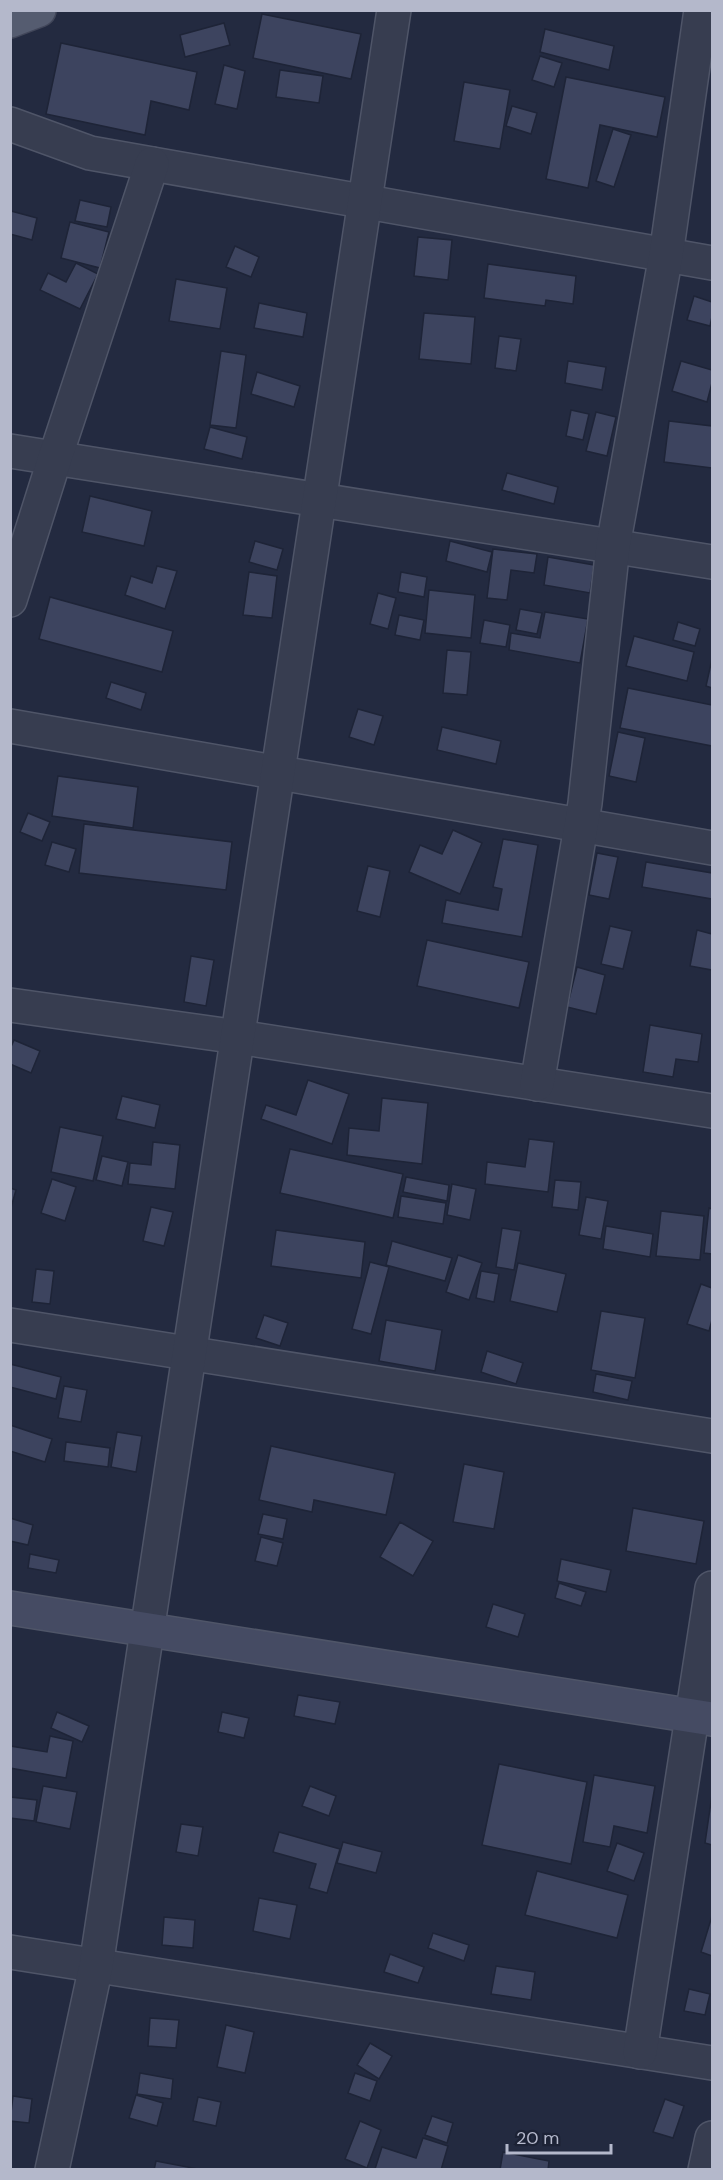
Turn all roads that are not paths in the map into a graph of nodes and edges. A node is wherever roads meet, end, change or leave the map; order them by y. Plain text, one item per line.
1 (39, 10) edge
2 (394, 10) edge
3 (701, 10) edge
4 (10, 21) edge
5 (10, 124) edge
6 (152, 164) junction
7 (365, 202) junction
8 (666, 255) junction
9 (712, 263) edge
10 (10, 451) edge
11 (54, 458) junction
12 (319, 500) junction
13 (613, 546) junction
14 (712, 562) edge
15 (10, 600) edge
16 (10, 726) edge
17 (278, 773) junction
18 (582, 825) junction
19 (712, 848) edge
20 (10, 1005) edge
21 (237, 1037) junction
22 (537, 1084) junction
23 (712, 1111) edge
24 (10, 1325) edge
25 (189, 1353) junction
26 (712, 1436) edge
27 (712, 1588) edge
28 (10, 1608) edge
29 (147, 1630) junction
30 (702, 1717) edge
31 (10, 1952) edge
32 (96, 1966) junction
33 (640, 2052) junction
34 (712, 2063) edge
35 (712, 2138) edge
36 (52, 2169) edge
37 (705, 2169) edge

1 - 4 main road
2 - 7 street
3 - 8 street
5 - 6 street
6 - 7 street
6 - 11 street
7 - 8 street
7 - 12 street
8 - 9 street
8 - 13 street
10 - 11 street
11 - 12 street
11 - 15 street
12 - 13 street
12 - 17 street
13 - 14 street
13 - 18 street
16 - 17 street
17 - 18 street
17 - 21 street
18 - 19 street
18 - 22 street
20 - 21 street
21 - 22 street
21 - 25 street
22 - 23 street
24 - 25 street
25 - 26 street
25 - 29 street
27 - 30 street
28 - 29 street
29 - 30 street
29 - 32 street
30 - 33 street
31 - 32 street
32 - 33 street
32 - 36 street
33 - 34 street
35 - 37 street

